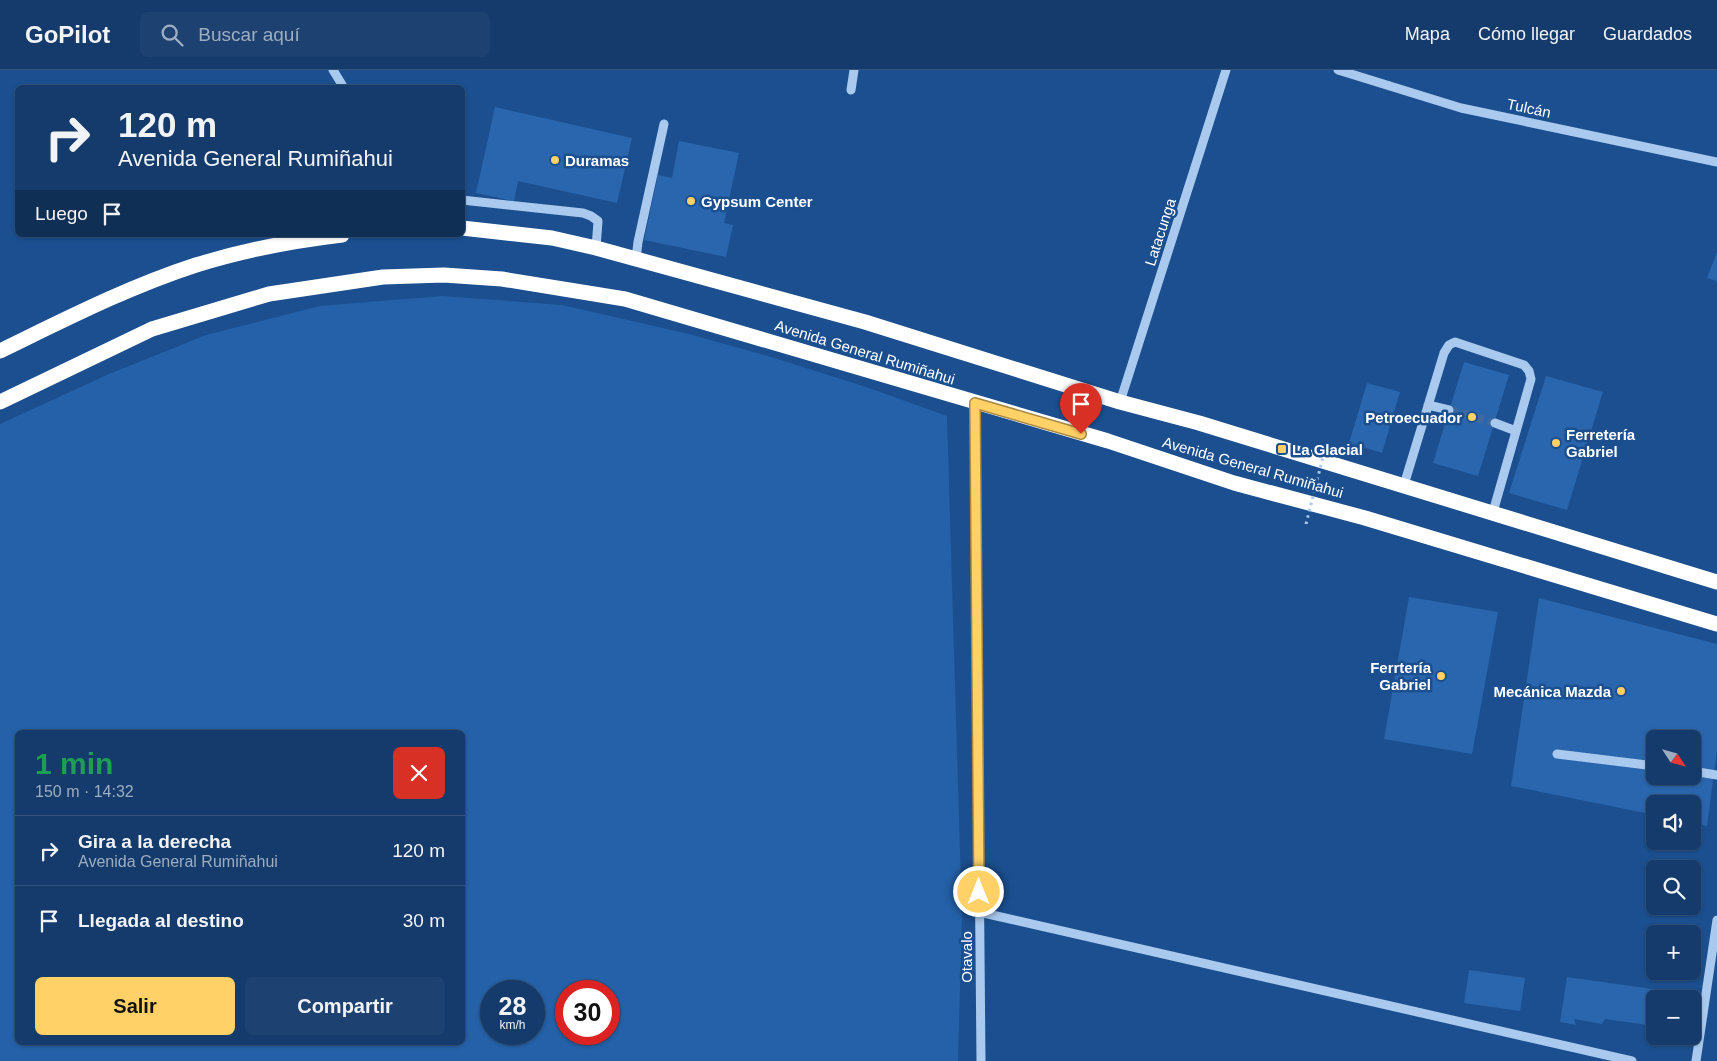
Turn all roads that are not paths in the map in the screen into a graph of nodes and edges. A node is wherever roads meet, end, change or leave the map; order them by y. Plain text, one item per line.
1 (334, 70) edge
2 (854, 70) edge
3 (1226, 70) edge
4 (1338, 70) edge
5 (342, 85) edge
6 (851, 90) dead end
7 (664, 124) dead end
8 (1717, 162) edge
9 (465, 200) edge
10 (465, 228) edge
11 (326, 237) edge
12 (596, 248) junction
13 (636, 259) junction
14 (0, 351) edge
15 (0, 402) edge
16 (1120, 402) junction
17 (975, 403) junction
18 (1428, 405) junction
19 (1449, 410) tunnel mouth
20 (1495, 423) tunnel mouth
21 (1516, 431) junction
22 (1404, 485) junction
23 (1493, 512) junction
24 (1717, 582) edge
25 (1717, 624) edge
26 (1556, 754) dead end
27 (1646, 765) edge
28 (1701, 772) edge
29 (1717, 775) edge
30 (979, 912) junction
31 (1717, 920) edge
32 (981, 1061) edge
33 (1632, 1061) edge
34 (1696, 1061) edge

1 - 5 street
2 - 6 street
3 - 16 street, Latacunga
4 - 8 street, Tulcán
7 - 13 street
9 - 12 street
10 - 12 highway, Avenida General Rumiñahui
11 - 14 highway
12 - 13 highway, Avenida General Rumiñahui
13 - 16 highway, Avenida General Rumiñahui
15 - 17 highway, Avenida General Rumiñahui
16 - 22 highway, Avenida General Rumiñahui
17 - 25 highway, Avenida General Rumiñahui
17 - 30 street, Otavalo
18 - 19 street
18 - 21 street
18 - 22 street
20 - 21 street
21 - 23 street
22 - 23 highway, Avenida General Rumiñahui
23 - 24 highway, Avenida General Rumiñahui
26 - 27 street
28 - 29 street
30 - 32 street, Otavalo
30 - 33 street
31 - 34 street

